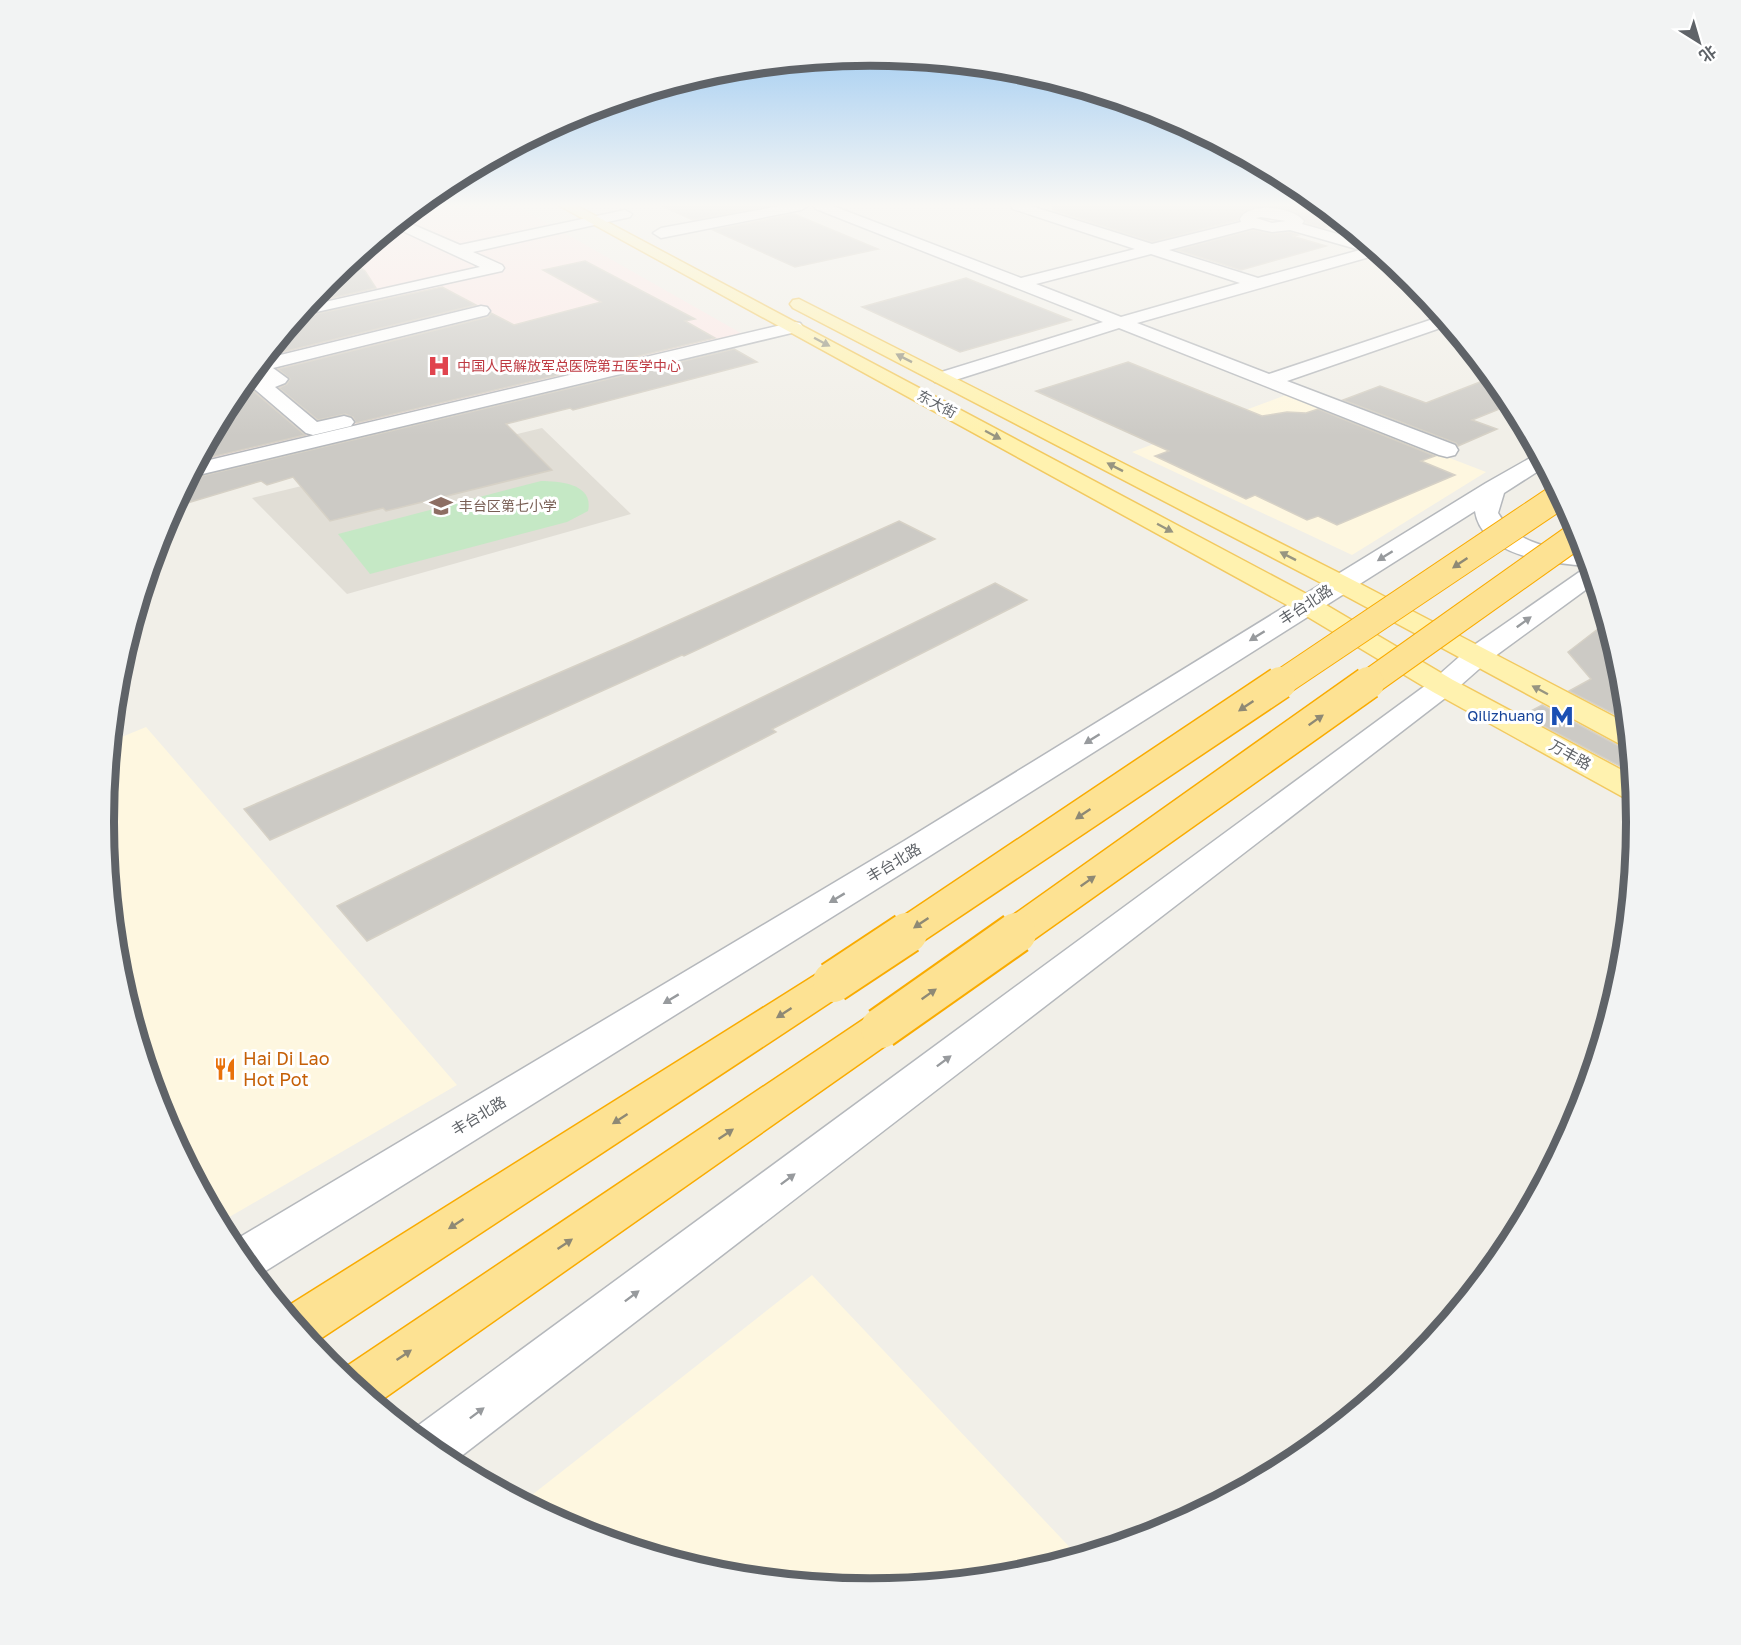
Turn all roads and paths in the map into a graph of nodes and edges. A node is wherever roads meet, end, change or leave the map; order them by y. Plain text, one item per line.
1 (431, 283) edge
2 (716, 283) edge
3 (1021, 283) edge
4 (1252, 283) edge
5 (1260, 283) edge
6 (1256, 284) junction
7 (786, 297) dead end
8 (316, 309) edge
9 (481, 311) dead end
10 (786, 322) junction
11 (1122, 322) junction
12 (1438, 323) edge
13 (268, 364) edge
14 (264, 371) edge
15 (942, 378) junction
16 (1269, 380) junction
17 (1447, 450) dead end
18 (1536, 463) edge
19 (202, 469) edge
20 (1494, 488) junction
21 (1554, 500) edge
22 (1571, 539) edge
23 (1579, 558) edge
24 (1586, 577) edge
25 (1340, 583) junction
26 (1306, 605) junction
27 (1477, 656) junction
28 (1443, 686) junction
29 (1622, 734) edge
30 (1626, 785) edge
31 (250, 1256) edge
32 (304, 1323) edge
33 (363, 1383) edge
34 (437, 1443) edge

1 - 8 street
2 - 10 main road, 东大街
3 - 11 street
4 - 6 street
5 - 6 street
6 - 11 street
15 -> 7 main road, 东大街
9 - 13 street
10 - 14 street
10 - 19 street
10 -> 26 main road, 东大街
11 - 15 street
11 - 16 street
12 - 16 street
25 -> 15 main road, 东大街
16 - 17 street
18 - 20 street, 丰台北路
20 - 23 street
20 -> 25 street, 丰台北路
21 -> 32 highway, bridge
33 -> 22 highway, bridge
27 -> 24 street
25 - 26 street, 丰台北路
25 - 27 main road, 东大街
26 - 28 main road, 东大街
26 -> 31 street, 丰台北路
27 - 28 street
29 -> 27 main road
28 - 30 main road, 万丰路
34 -> 28 street

